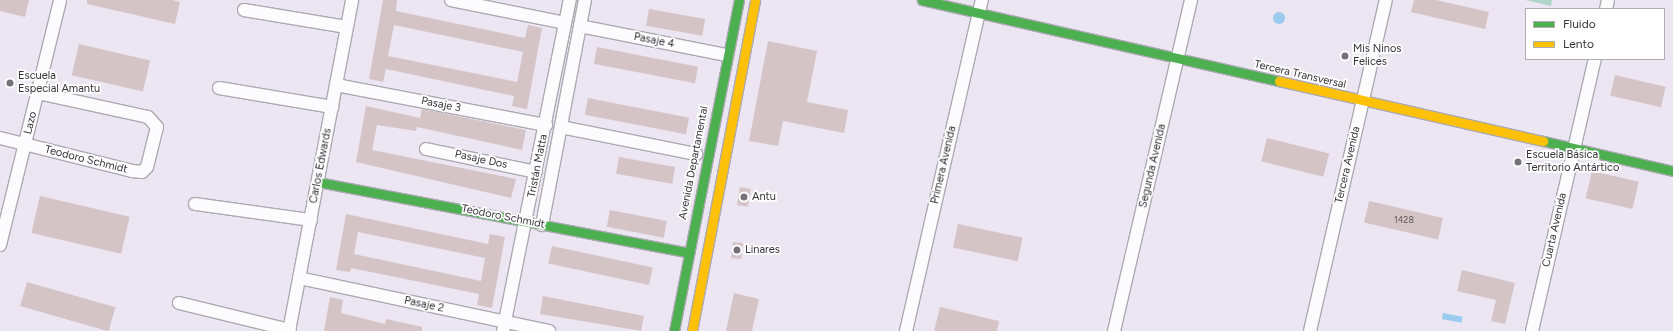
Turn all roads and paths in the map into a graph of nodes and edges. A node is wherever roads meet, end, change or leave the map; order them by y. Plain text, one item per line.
1 (60, 0) edge
2 (352, 0) edge
3 (451, 0) edge
4 (570, 0) edge
5 (585, 0) edge
6 (738, 0) edge
7 (755, 0) edge
8 (922, 0) edge
9 (982, 0) edge
10 (1191, 0) edge
11 (1386, 0) edge
12 (244, 10) dead end
13 (979, 13) junction
14 (566, 23) junction
15 (580, 26) junction
16 (347, 27) junction
17 (727, 55) junction
18 (1177, 58) junction
19 (1594, 60) edge
20 (336, 85) junction
21 (219, 88) dead end
22 (38, 93) junction
23 (1363, 102) junction
24 (332, 107) junction
25 (546, 125) junction
26 (561, 127) junction
27 (0, 138) edge
28 (25, 145) junction
29 (1574, 148) junction
30 (426, 149) dead end
31 (696, 154) dead end
32 (1673, 171) edge
33 (536, 172) junction
34 (318, 182) junction
35 (195, 204) dead end
36 (311, 220) junction
37 (526, 222) junction
38 (542, 225) junction
39 (0, 245) edge
40 (689, 253) junction
41 (299, 278) junction
42 (179, 303) dead end
43 (504, 326) edge
44 (289, 331) edge
45 (549, 331) edge
46 (674, 331) edge
47 (692, 331) edge
48 (906, 331) edge
49 (1114, 331) edge
50 (1310, 331) edge
51 (1532, 331) edge

1 - 22 street, Lazo
2 - 16 street, Carlos Edwards
3 - 14 street
4 - 14 street, Tristán Matta
5 - 15 street, Tristán Matta
6 - 17 street, Avenida Departamental
7 - 47 street
8 - 13 street, Tercera Transversal
9 - 13 street, Primera Avenida
10 - 18 street, Segunda Avenida
11 - 23 street, Tercera Avenida
12 - 16 street
13 - 18 street, Tercera Transversal
13 - 48 street, Primera Avenida
14 - 25 street, Tristán Matta
15 - 17 street, Pasaje 4
15 - 26 street, Tristán Matta
16 - 20 street, Carlos Edwards
17 - 40 street, Avenida Departamental
18 - 23 street, Tercera Transversal
18 - 49 street, Segunda Avenida
19 - 29 street, Cuarta Avenida
20 - 24 street, Carlos Edwards
20 - 25 street, Pasaje 3
21 - 24 street
22 - 28 street, Lazo
22 - 28 street, Teodoro Schmidt
23 - 29 street, Tercera Transversal
23 - 50 street, Tercera Avenida
24 - 34 street, Carlos Edwards
25 - 33 street, Tristán Matta
26 - 31 street
26 - 38 street, Tristán Matta
27 - 28 street, Teodoro Schmidt
28 - 39 street, Lazo
29 - 32 street, Tercera Transversal
29 - 51 street, Cuarta Avenida
30 - 33 street, Pasaje Dos
33 - 37 street, Tristán Matta
34 - 36 street, Carlos Edwards
34 - 37 street, Teodoro Schmidt
35 - 36 street
36 - 41 street, Carlos Edwards
37 - 38 street, Teodoro Schmidt
37 - 43 street, Tristán Matta
38 - 40 street, Teodoro Schmidt
40 - 46 street, Avenida Departamental
41 - 43 street, Pasaje 2
41 - 44 street, Carlos Edwards
42 - 44 street
43 - 45 street, Pasaje 2

